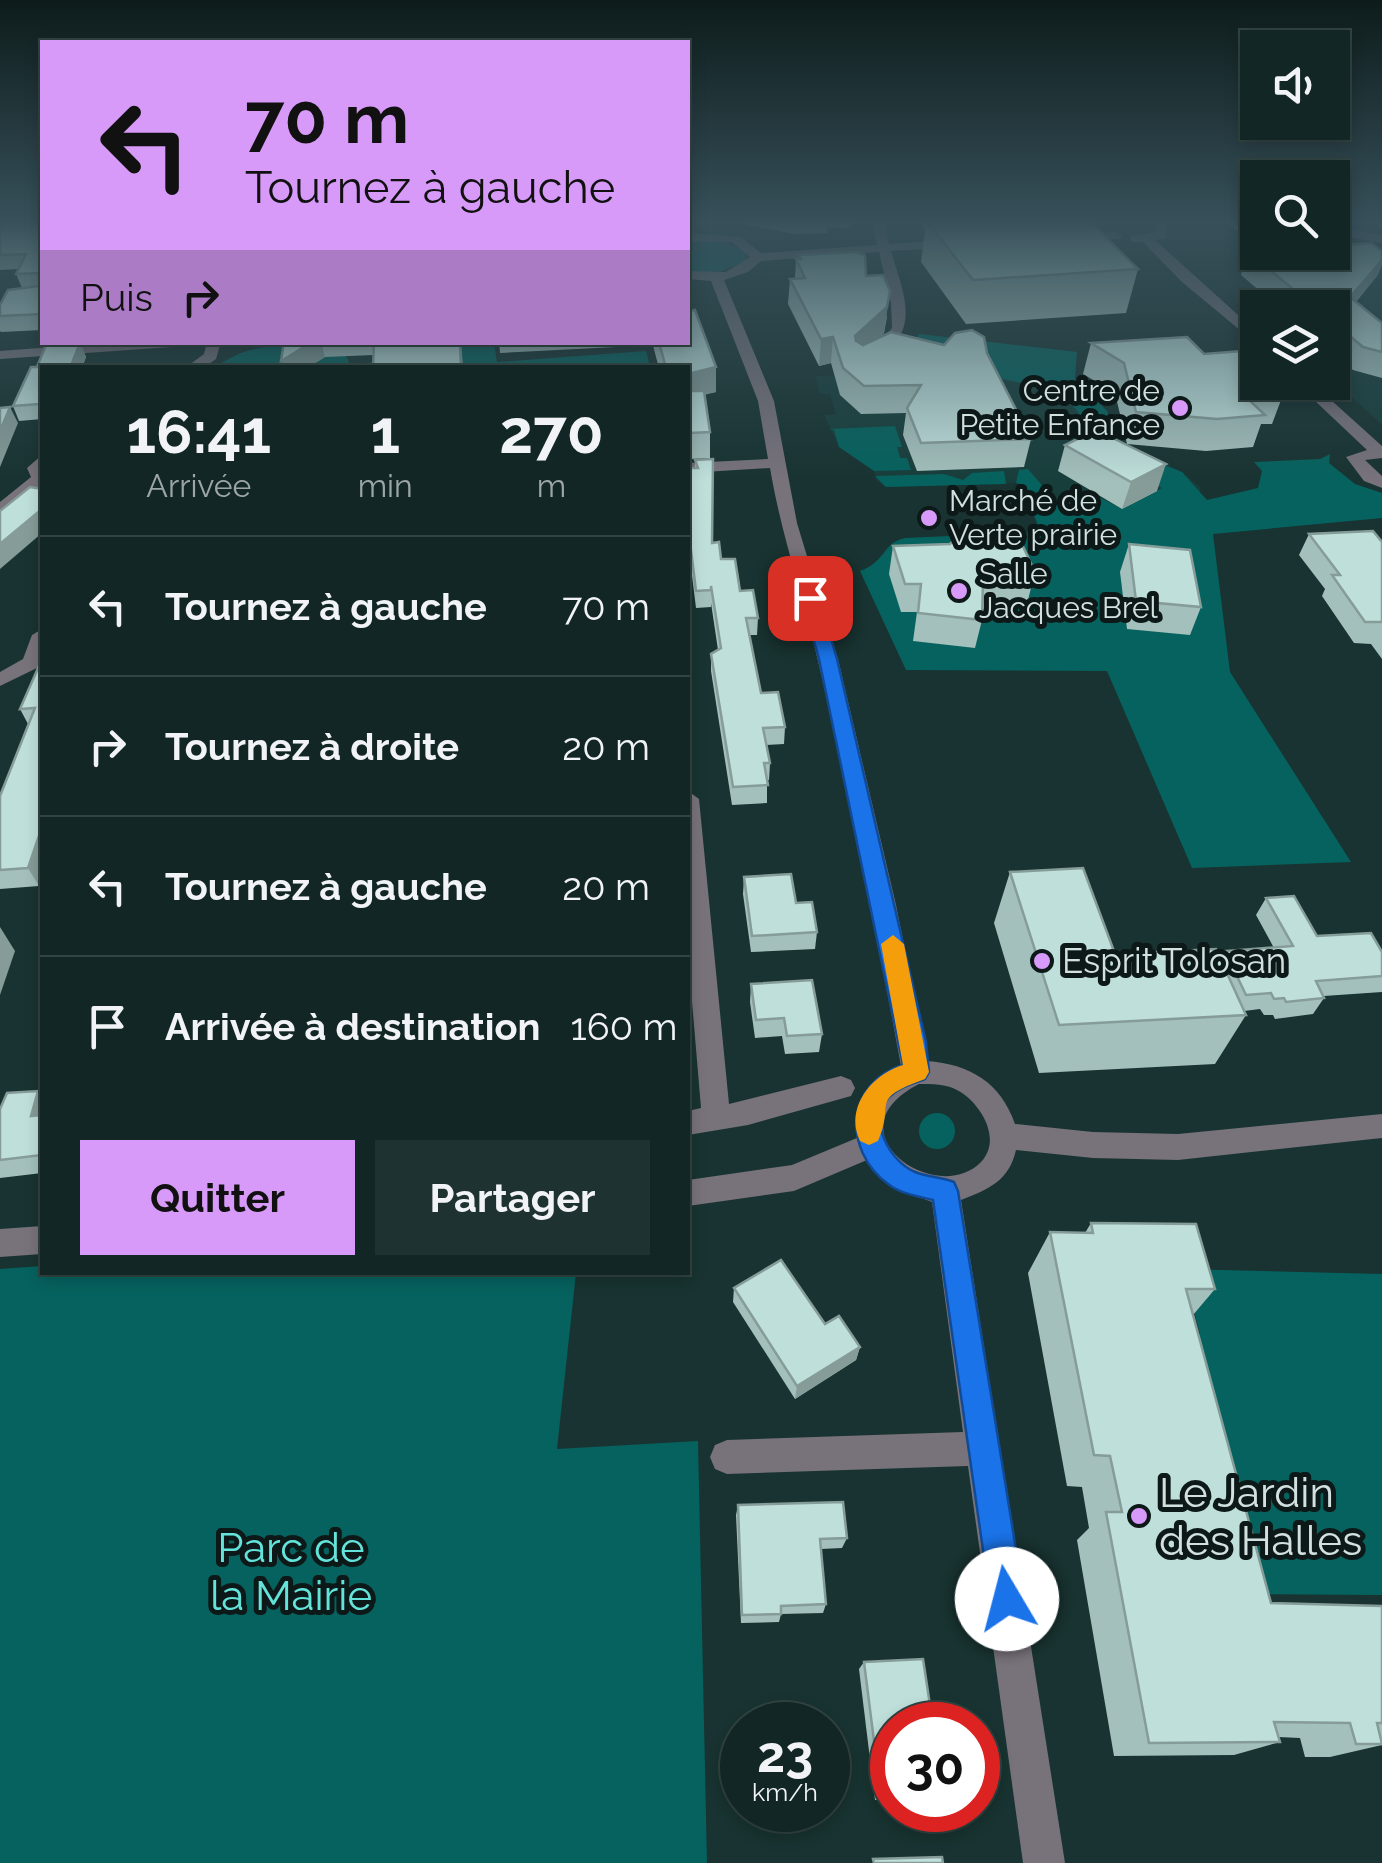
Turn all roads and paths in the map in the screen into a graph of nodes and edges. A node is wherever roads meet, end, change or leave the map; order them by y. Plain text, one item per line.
1 (728, 307) edge
2 (893, 307) edge
3 (1212, 307) edge
4 (1240, 330) edge
5 (143, 345) edge
6 (213, 345) edge
7 (0, 355) edge
8 (197, 365) edge
9 (862, 365) edge
10 (1305, 400) edge
11 (1322, 400) edge
12 (1380, 453) edge
13 (1359, 454) junction
14 (777, 463) junction
15 (690, 468) edge
16 (40, 473) edge
17 (1382, 483) edge
18 (0, 511) edge
19 (40, 640) edge
20 (0, 680) edge
21 (691, 864) edge
22 (694, 942) edge
23 (916, 1072) junction
24 (841, 1088) dead end
25 (702, 1120) edge
26 (1382, 1126) edge
27 (1004, 1136) junction
28 (872, 1145) junction
29 (945, 1191) junction
30 (690, 1194) edge
31 (40, 1240) edge
32 (0, 1243) edge
33 (985, 1448) junction
34 (727, 1457) dead end
35 (1044, 1863) edge

1 - 14 street
2 - 9 street
3 - 4 street
5 - 7 street
6 - 8 street
10 - 13 street
11 - 12 street
12 - 13 street
13 - 17 street
14 - 15 street
14 - 23 street
16 - 18 street
19 - 20 street
21 - 22 street
22 - 25 street
23 - 27 street
23 - 28 street
24 - 25 street
26 - 27 street
27 - 29 street
28 - 29 street
28 - 30 street
29 - 33 street
31 - 32 street
33 - 34 street
33 - 35 street

